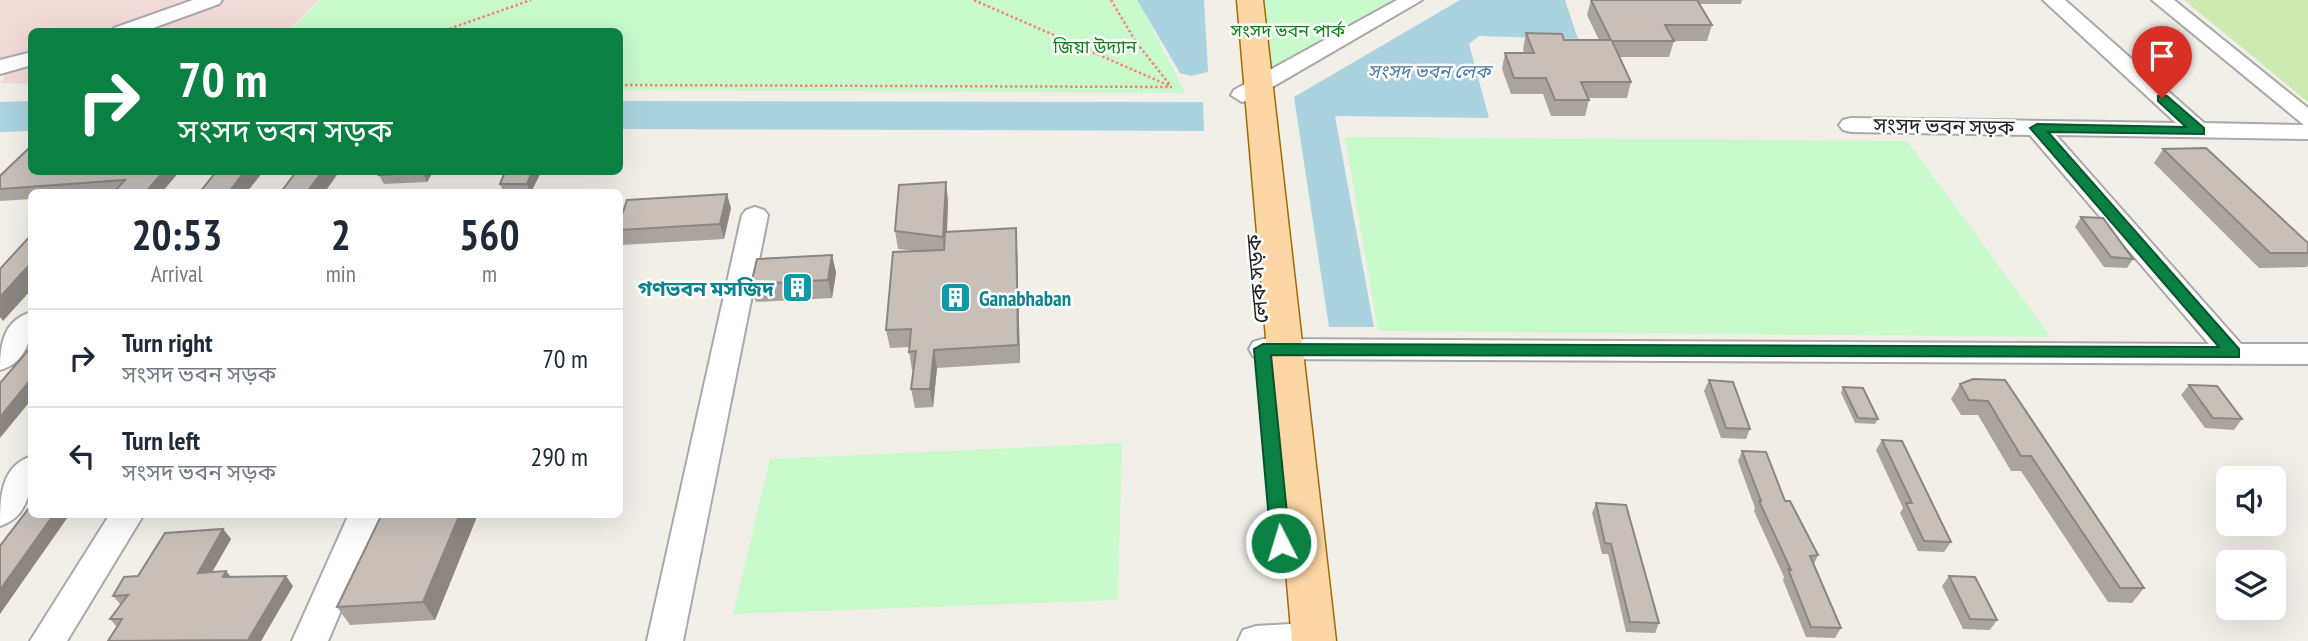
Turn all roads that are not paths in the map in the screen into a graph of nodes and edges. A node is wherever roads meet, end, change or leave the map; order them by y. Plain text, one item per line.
1 (212, 0) edge
2 (1233, 0) edge
3 (1250, 0) edge
4 (1412, 0) edge
5 (2053, 0) edge
6 (2162, 0) edge
7 (132, 28) edge
8 (28, 59) edge
9 (0, 67) edge
10 (1250, 90) junction
11 (2308, 119) edge
12 (1851, 125) dead end
13 (2037, 128) junction
14 (2199, 131) junction
15 (2308, 132) edge
16 (755, 215) dead end
17 (28, 326) edge
18 (1274, 349) junction
19 (2233, 353) junction
20 (2308, 354) edge
21 (0, 360) edge
22 (28, 474) edge
23 (0, 513) edge
24 (125, 518) edge
25 (139, 518) edge
26 (364, 518) edge
27 (48, 641) edge
28 (62, 641) edge
29 (310, 641) edge
30 (665, 641) edge
31 (1287, 641) edge

1 - 7 lane
2 - 10 main road, লেক সড়ক
3 - 10 main road
4 - 10 lane
5 - 14 lane
6 - 11 lane
8 - 9 lane
10 - 18 main road, লেক সড়ক
12 - 13 lane, সংসদ ভবন সড়ক
13 - 14 lane, সংসদ ভবন সড়ক
13 - 19 lane, সংসদ ভবন সড়ক
14 - 15 lane, সংসদ ভবন সড়ক
16 - 30 lane
17 - 21 lane
18 - 19 lane
18 - 31 main road, লেক সড়ক
19 - 20 lane
22 - 23 lane
24 - 27 lane
25 - 28 lane
26 - 29 lane

